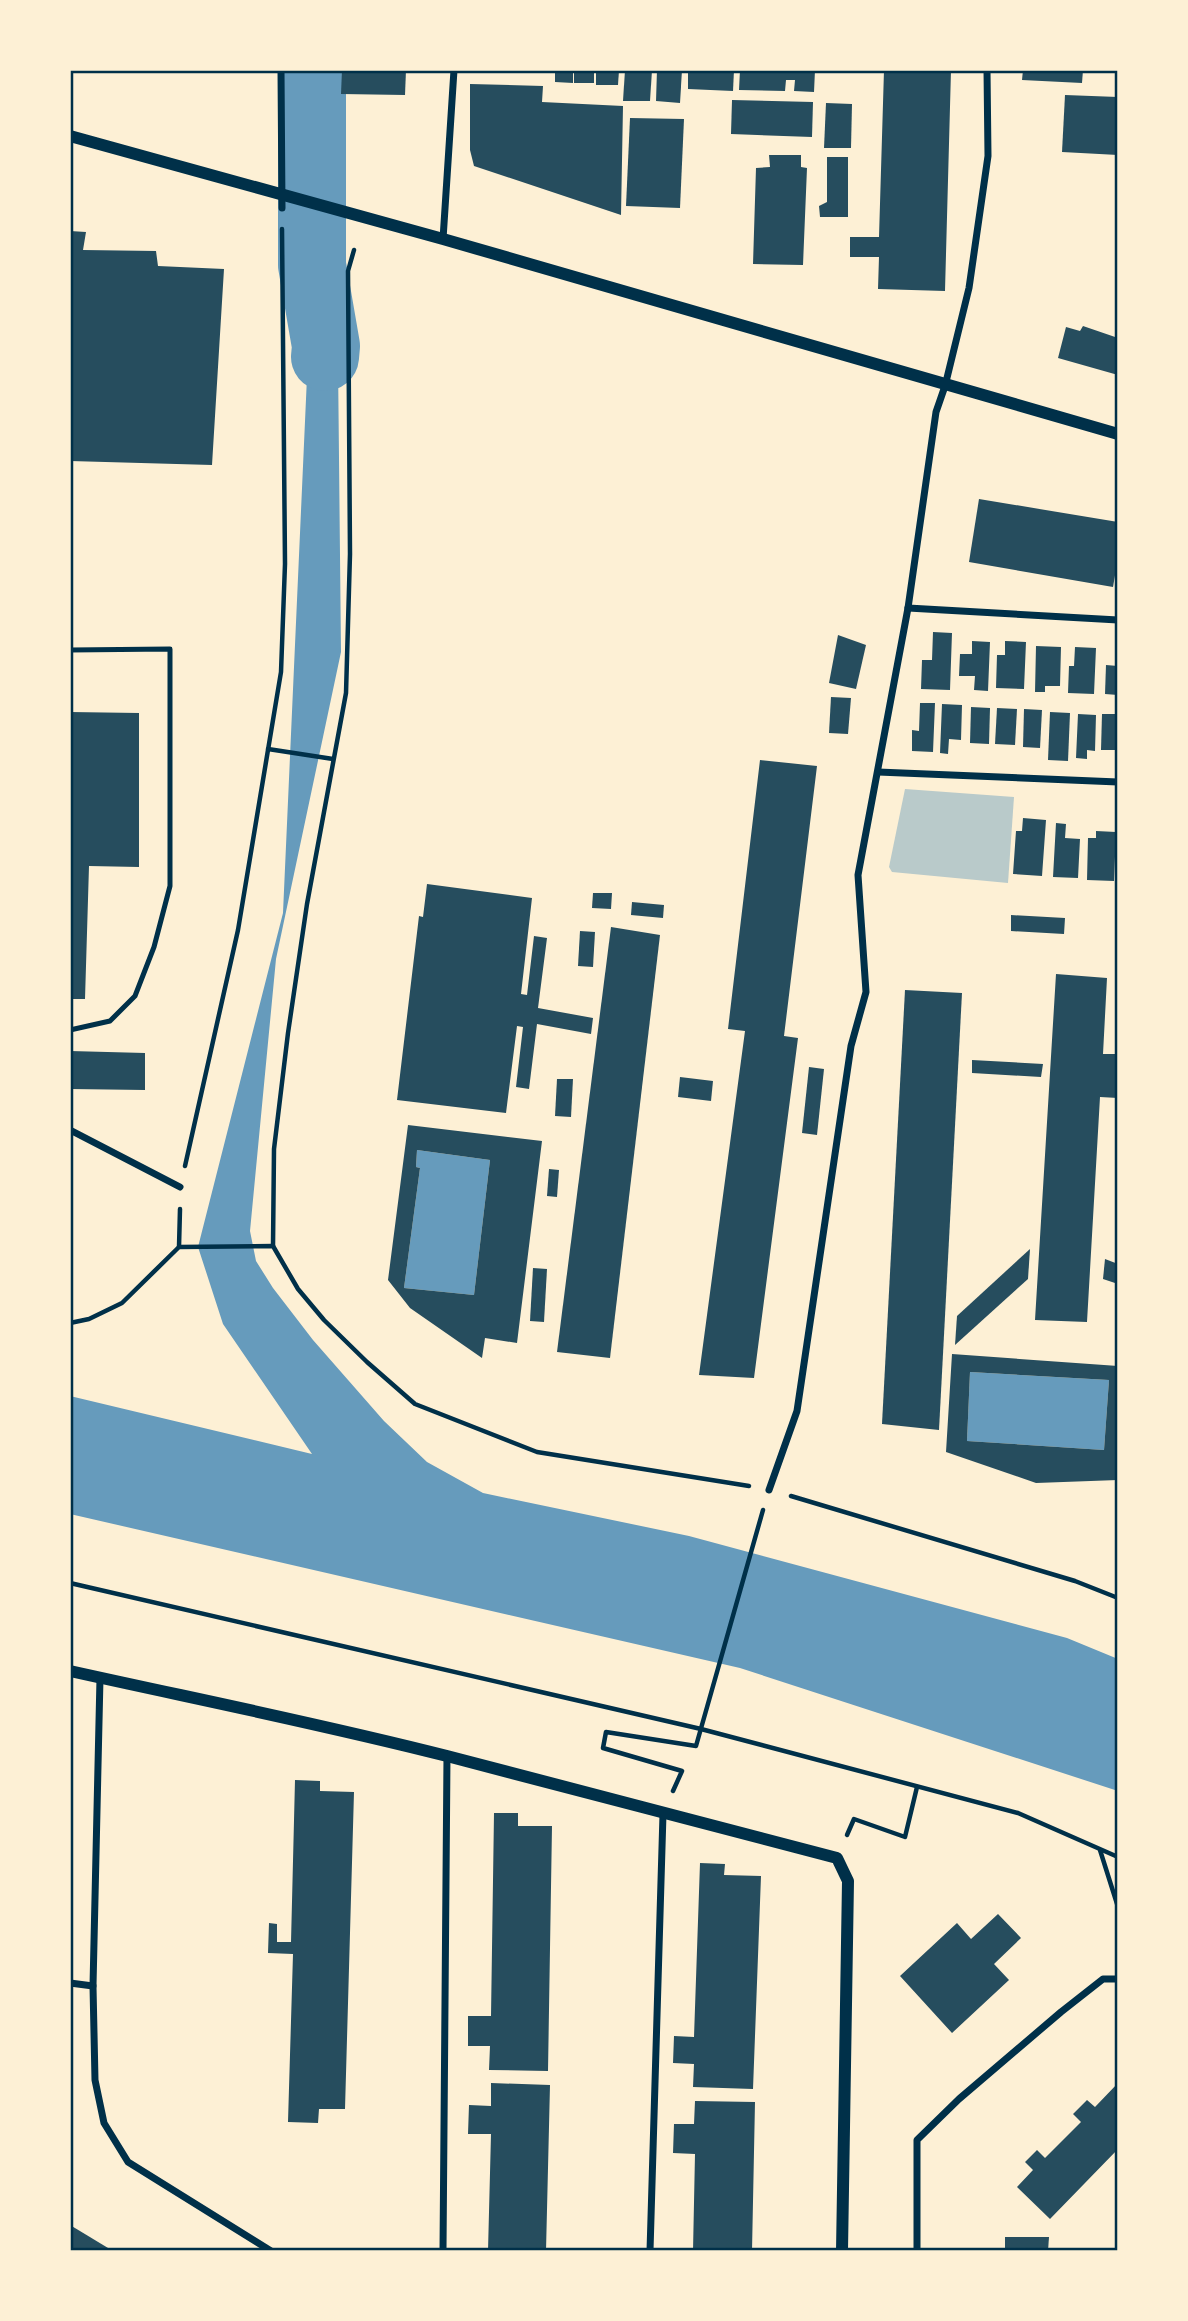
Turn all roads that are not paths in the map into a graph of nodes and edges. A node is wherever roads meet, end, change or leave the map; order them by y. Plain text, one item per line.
1 (281, 70) edge
2 (454, 70) edge
3 (987, 70) edge
4 (70, 136) edge
5 (283, 200) junction
6 (441, 239) junction
7 (945, 386) junction
8 (1118, 434) edge
9 (908, 608) junction
10 (1118, 620) edge
11 (70, 650) edge
12 (878, 772) junction
13 (1118, 782) edge
14 (70, 1030) edge
15 (70, 1130) edge
16 (180, 1187) road end
17 (769, 1490) road end
18 (70, 1671) edge
19 (100, 1678) junction
20 (447, 1756) junction
21 (663, 1814) junction
22 (1118, 1979) edge
23 (70, 1983) edge
24 (93, 1986) junction
25 (271, 2251) edge
26 (443, 2251) edge
27 (650, 2251) edge
28 (842, 2251) edge
29 (916, 2251) edge

1 - 5 street
2 - 6 street
3 - 7 street
4 - 5 street
5 - 6 street
6 - 7 street
7 - 8 street
7 - 9 street
9 - 10 street
9 - 12 street
11 - 14 lane
12 - 13 street
12 - 17 street
15 - 16 street
18 - 19 street
19 - 20 street
19 - 24 street
20 - 21 street
20 - 26 street
21 - 27 street
21 - 28 street
22 - 29 street
23 - 24 street
24 - 25 street

